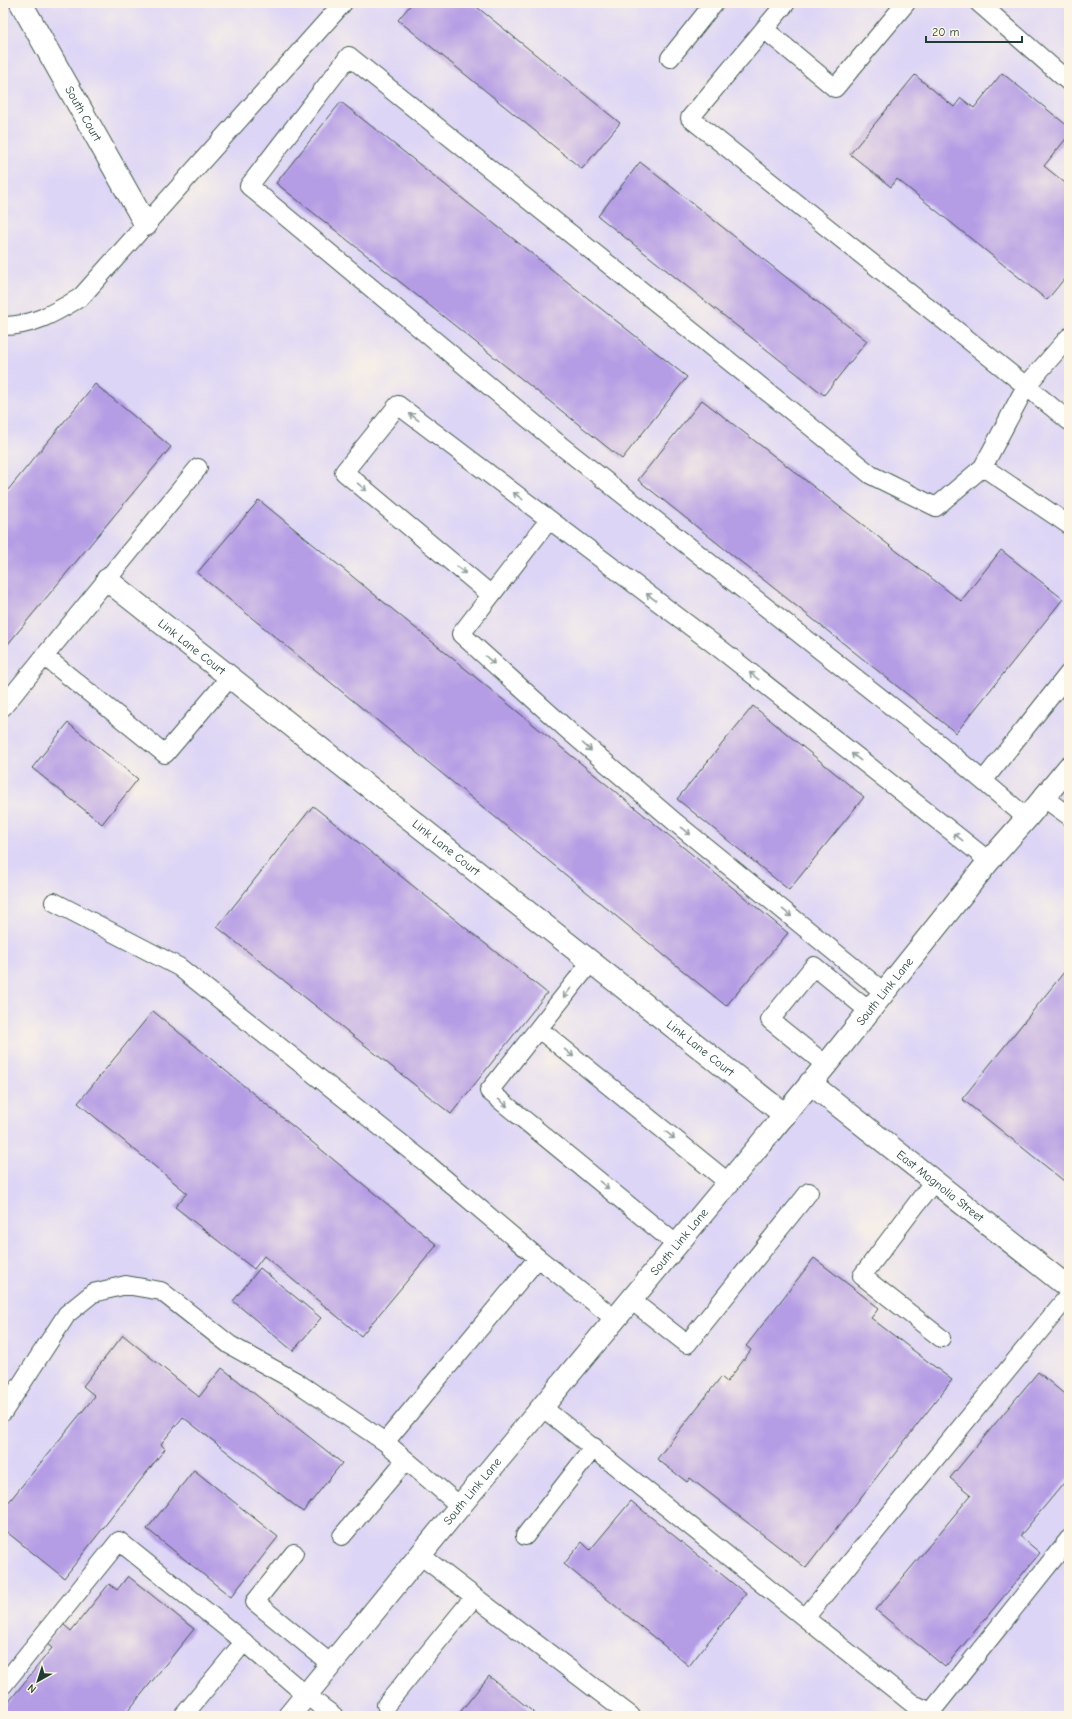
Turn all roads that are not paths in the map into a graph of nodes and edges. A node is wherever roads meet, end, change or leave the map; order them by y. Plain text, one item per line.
1 (21, 3) edge
2 (343, 3) edge
3 (714, 3) edge
4 (786, 3) edge
5 (906, 3) edge
6 (980, 3) edge
7 (764, 29) junction
8 (670, 58) dead end
9 (1069, 82) edge
10 (146, 225) junction
11 (3, 326) edge
12 (1069, 337) edge
13 (1026, 386) junction
14 (1069, 421) edge
15 (983, 467) junction
16 (198, 468) dead end
17 (549, 520) junction
18 (1069, 525) edge
19 (107, 580) junction
20 (490, 594) junction
21 (44, 656) junction
22 (1069, 673) edge
23 (231, 676) junction
24 (3, 707) edge
25 (1069, 767) edge
26 (983, 781) junction
27 (1044, 798) junction
28 (1069, 816) edge
29 (1027, 818) junction
30 (989, 861) junction
31 (54, 902) dead end
32 (830, 948) junction
33 (591, 962) junction
34 (814, 966) junction
35 (884, 993) junction
36 (869, 1011) junction
37 (539, 1029) junction
38 (826, 1065) junction
39 (810, 1084) junction
40 (785, 1115) junction
41 (934, 1181) junction
42 (729, 1182) junction
43 (809, 1192) dead end
44 (677, 1245) junction
45 (538, 1258) junction
46 (1069, 1288) edge
47 (1069, 1295) edge
48 (631, 1300) junction
49 (615, 1319) junction
50 (941, 1338) dead end
51 (542, 1407) junction
52 (3, 1412) edge
53 (385, 1442) junction
54 (594, 1447) junction
55 (406, 1460) junction
56 (460, 1506) junction
57 (342, 1536) dead end
58 (525, 1536) dead end
59 (1069, 1539) edge
60 (294, 1553) dead end
61 (420, 1555) junction
62 (474, 1597) junction
63 (804, 1618) junction
64 (244, 1642) junction
65 (331, 1664) junction
66 (3, 1685) edge
67 (306, 1695) junction
68 (386, 1705) dead end
69 (183, 1716) edge
70 (289, 1716) edge
71 (334, 1716) edge
72 (631, 1716) edge

1 - 10 street, South Court
2 - 10 lane
3 - 8 lane
4 - 7 lane
5 - 7 lane
6 - 9 lane
7 - 13 lane
10 - 11 lane
12 - 13 lane
13 - 14 lane
13 - 15 lane
15 - 18 lane
15 - 26 lane
16 - 19 lane
17 - 20 lane
17 -> 20 lane
30 -> 17 lane
19 - 21 lane
19 - 23 street, Link Lane Court
20 -> 32 lane
21 - 23 lane
21 - 24 lane
22 - 26 lane
23 - 33 street, Link Lane Court
25 - 27 street, South Link Lane
26 - 29 lane
27 - 28 lane
27 - 29 street, South Link Lane
29 - 30 street, South Link Lane
30 - 35 street, South Link Lane
31 - 45 lane
32 - 34 lane
32 - 35 lane
33 -> 37 lane
33 - 40 street, Link Lane Court
34 - 36 lane
34 - 38 lane
35 - 36 street, South Link Lane
36 - 38 street, South Link Lane
37 -> 42 lane
37 -> 44 lane
38 - 39 street, South Link Lane
39 - 40 street, South Link Lane
39 - 41 street, East Magnolia Street
40 - 42 street, South Link Lane
41 - 46 street, East Magnolia Street
41 - 50 lane
42 - 44 street, South Link Lane
43 - 48 lane
44 - 48 street, South Link Lane
45 - 49 lane
45 - 53 lane
47 - 63 lane
48 - 49 street, South Link Lane
49 - 51 street, South Link Lane
51 - 54 lane
51 - 56 street, South Link Lane
52 - 53 lane
53 - 55 lane
54 - 58 lane
54 - 63 lane
55 - 56 lane
55 - 57 lane
56 - 61 street, South Link Lane
59 - 63 lane
60 - 65 lane
61 - 62 lane
61 - 65 street, South Link Lane
62 - 68 lane
62 - 72 lane
64 - 66 lane
64 - 67 lane
64 - 69 lane
65 - 67 street, South Link Lane
67 - 70 street, South Link Lane
67 - 71 lane

